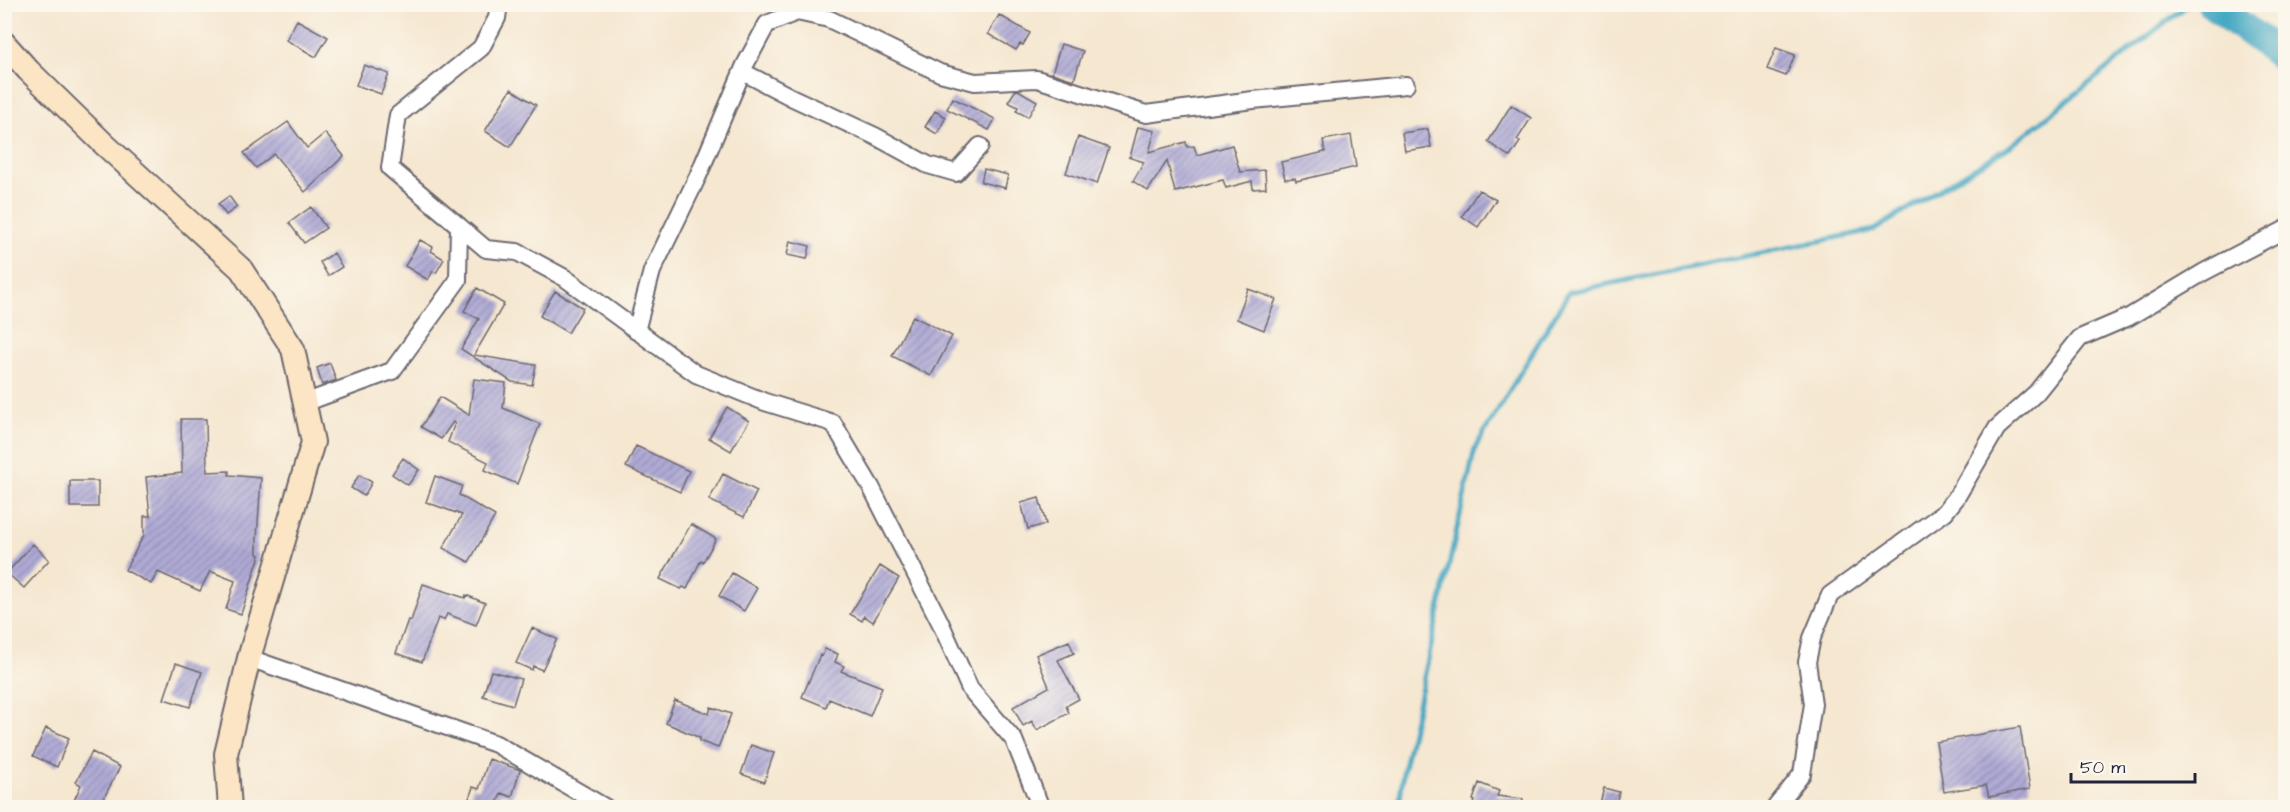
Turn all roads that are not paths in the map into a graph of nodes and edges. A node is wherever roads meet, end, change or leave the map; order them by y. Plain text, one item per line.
1 (499, 4) edge
2 (4, 43) edge
3 (742, 72) junction
4 (1406, 85) dead end
5 (980, 146) dead end
6 (459, 226) junction
7 (2286, 229) edge
8 (636, 331) junction
9 (304, 403) junction
10 (249, 658) junction
11 (230, 807) edge
12 (606, 807) edge
13 (1041, 807) edge
14 (1775, 807) edge

1 - 6 street
2 - 9 street
3 - 4 street
3 - 5 street
3 - 8 street
6 - 8 street
6 - 9 street
7 - 14 street
8 - 13 street
9 - 10 street
10 - 11 street
10 - 12 street

